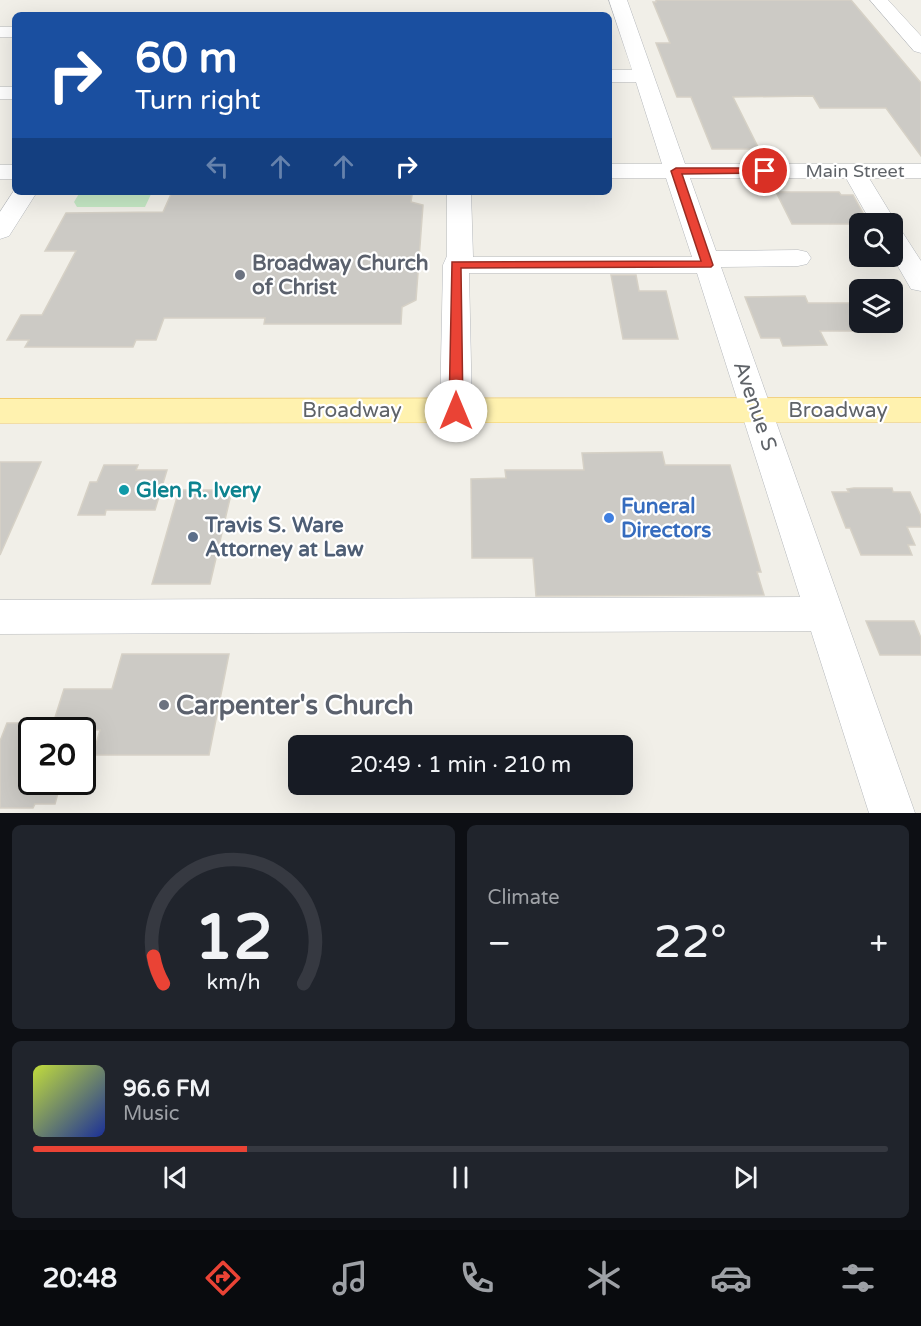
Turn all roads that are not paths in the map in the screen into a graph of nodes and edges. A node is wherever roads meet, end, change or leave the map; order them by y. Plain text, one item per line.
1 (618, 0) edge
2 (879, 0) edge
3 (619, 31) edge
4 (914, 31) edge
5 (921, 47) edge
6 (612, 76) edge
7 (644, 76) junction
8 (612, 171) edge
9 (676, 171) junction
10 (853, 171) junction
11 (921, 171) edge
12 (24, 195) edge
13 (459, 195) edge
14 (878, 213) edge
15 (0, 231) edge
16 (903, 253) edge
17 (798, 258) dead end
18 (706, 262) junction
19 (456, 265) junction
20 (921, 283) edge
21 (756, 410) junction
22 (921, 410) edge
23 (0, 411) edge
24 (456, 411) junction
25 (825, 614) junction
26 (0, 617) edge
27 (892, 813) edge

1 - 3 street, Avenue S
2 - 4 street
3 - 7 street, Avenue S
4 - 5 street
6 - 7 street
7 - 9 street, Avenue S
8 - 9 street, Main Street
9 - 10 street, Main Street
9 - 18 street, Avenue S
10 - 11 street, Main Street
10 - 14 street
12 - 15 street
13 - 19 street
16 - 20 street
17 - 18 street
18 - 19 street
18 - 21 street, Avenue S
19 - 24 street
21 - 22 main road, Broadway
21 - 24 main road, Broadway
21 - 25 street, Avenue S
23 - 24 main road, Broadway
25 - 26 street
25 - 27 street, Avenue S

